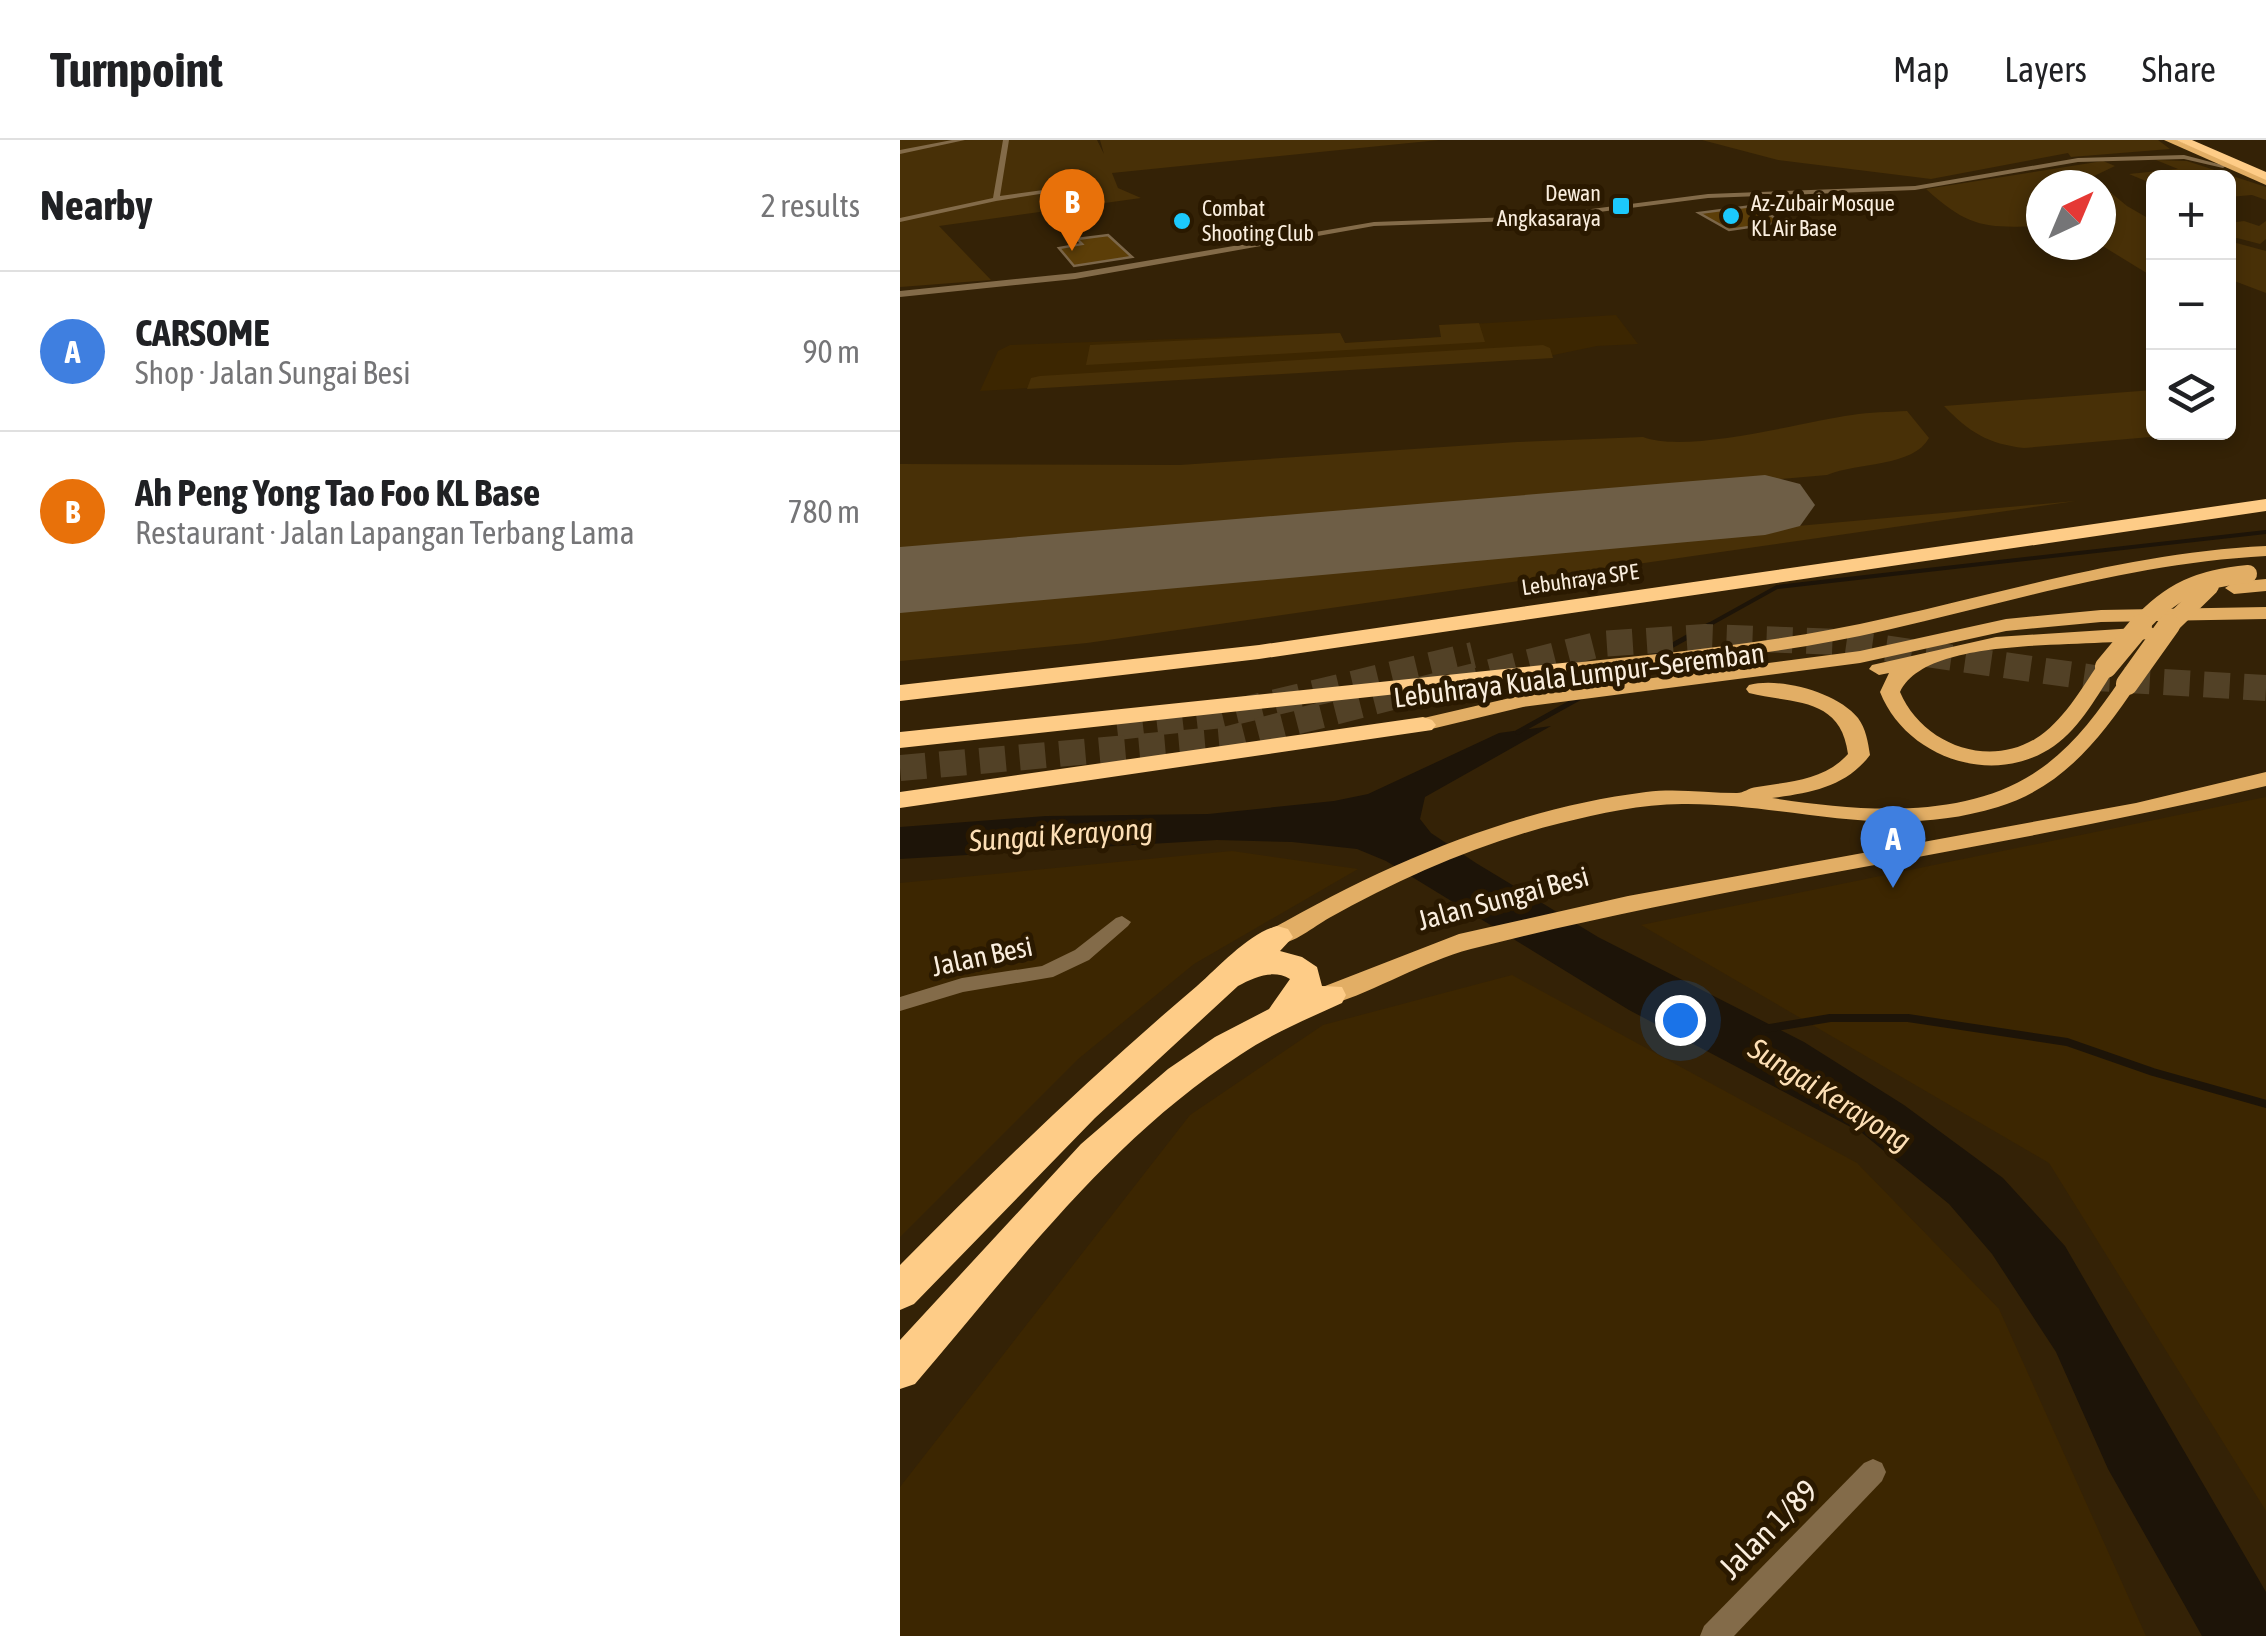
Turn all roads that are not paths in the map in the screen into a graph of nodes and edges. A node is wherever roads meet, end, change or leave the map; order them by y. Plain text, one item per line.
1 (962, 140) edge
2 (1006, 140) edge
3 (2202, 140) edge
4 (2176, 142) edge
5 (2217, 144) edge
6 (900, 152) edge
7 (2154, 156) junction
8 (2223, 166) junction
9 (2266, 173) edge
10 (1080, 186) dead end
11 (996, 199) junction
12 (900, 220) edge
13 (900, 294) edge
14 (2266, 502) edge
15 (2266, 551) edge
16 (2254, 580) edge
17 (2266, 613) edge
18 (2266, 626) edge
19 (1912, 664) junction
20 (1572, 669) joint
21 (1756, 689) junction
22 (900, 690) edge
23 (1657, 692) junction
24 (1423, 725) junction
25 (900, 740) edge
26 (2266, 779) edge
27 (1734, 797) junction
28 (900, 800) edge
29 (1122, 922) dead end
30 (1278, 936) joint
31 (1223, 980) junction
32 (1330, 995) joint
33 (900, 1004) edge
34 (1278, 1020) junction
35 (900, 1292) edge
36 (900, 1370) edge
37 (1874, 1472) dead end
38 (1714, 1636) edge

1 - 6 street
2 - 11 street
3 - 5 main road
4 - 7 street
4 - 8 main road
4 - 9 highway
5 - 9 main road
7 - 8 street
7 - 13 street
8 - 9 main road
10 - 11 street
11 - 12 street
14 - 22 highway, Lebuhraya SPE
15 - 20 main road
16 - 19 main road, bridge
16 - 27 main road, bridge
17 - 23 main road
18 - 19 main road, Lebuhraya Kuala Lumpur–Seremban
19 - 21 main road, Lebuhraya Kuala Lumpur–Seremban
20 - 25 highway, Lebuhraya Kuala Lumpur–Seremban
21 - 23 main road, Lebuhraya Kuala Lumpur–Seremban
21 - 27 main road
23 - 24 main road, Lebuhraya Kuala Lumpur–Seremban
23 - 24 main road
24 - 28 highway, Lebuhraya Kuala Lumpur–Seremban
26 - 32 main road, Jalan Sungai Besi
27 - 30 main road, Jalan Sungai Besi
29 - 33 street, Jalan Besi
30 - 31 highway, Jalan Sungai Besi
31 - 34 highway
31 - 35 highway, Jalan Sungai Besi
32 - 34 highway, Jalan Sungai Besi
34 - 36 highway, Jalan Sungai Besi
37 - 38 street, Jalan 1/89

